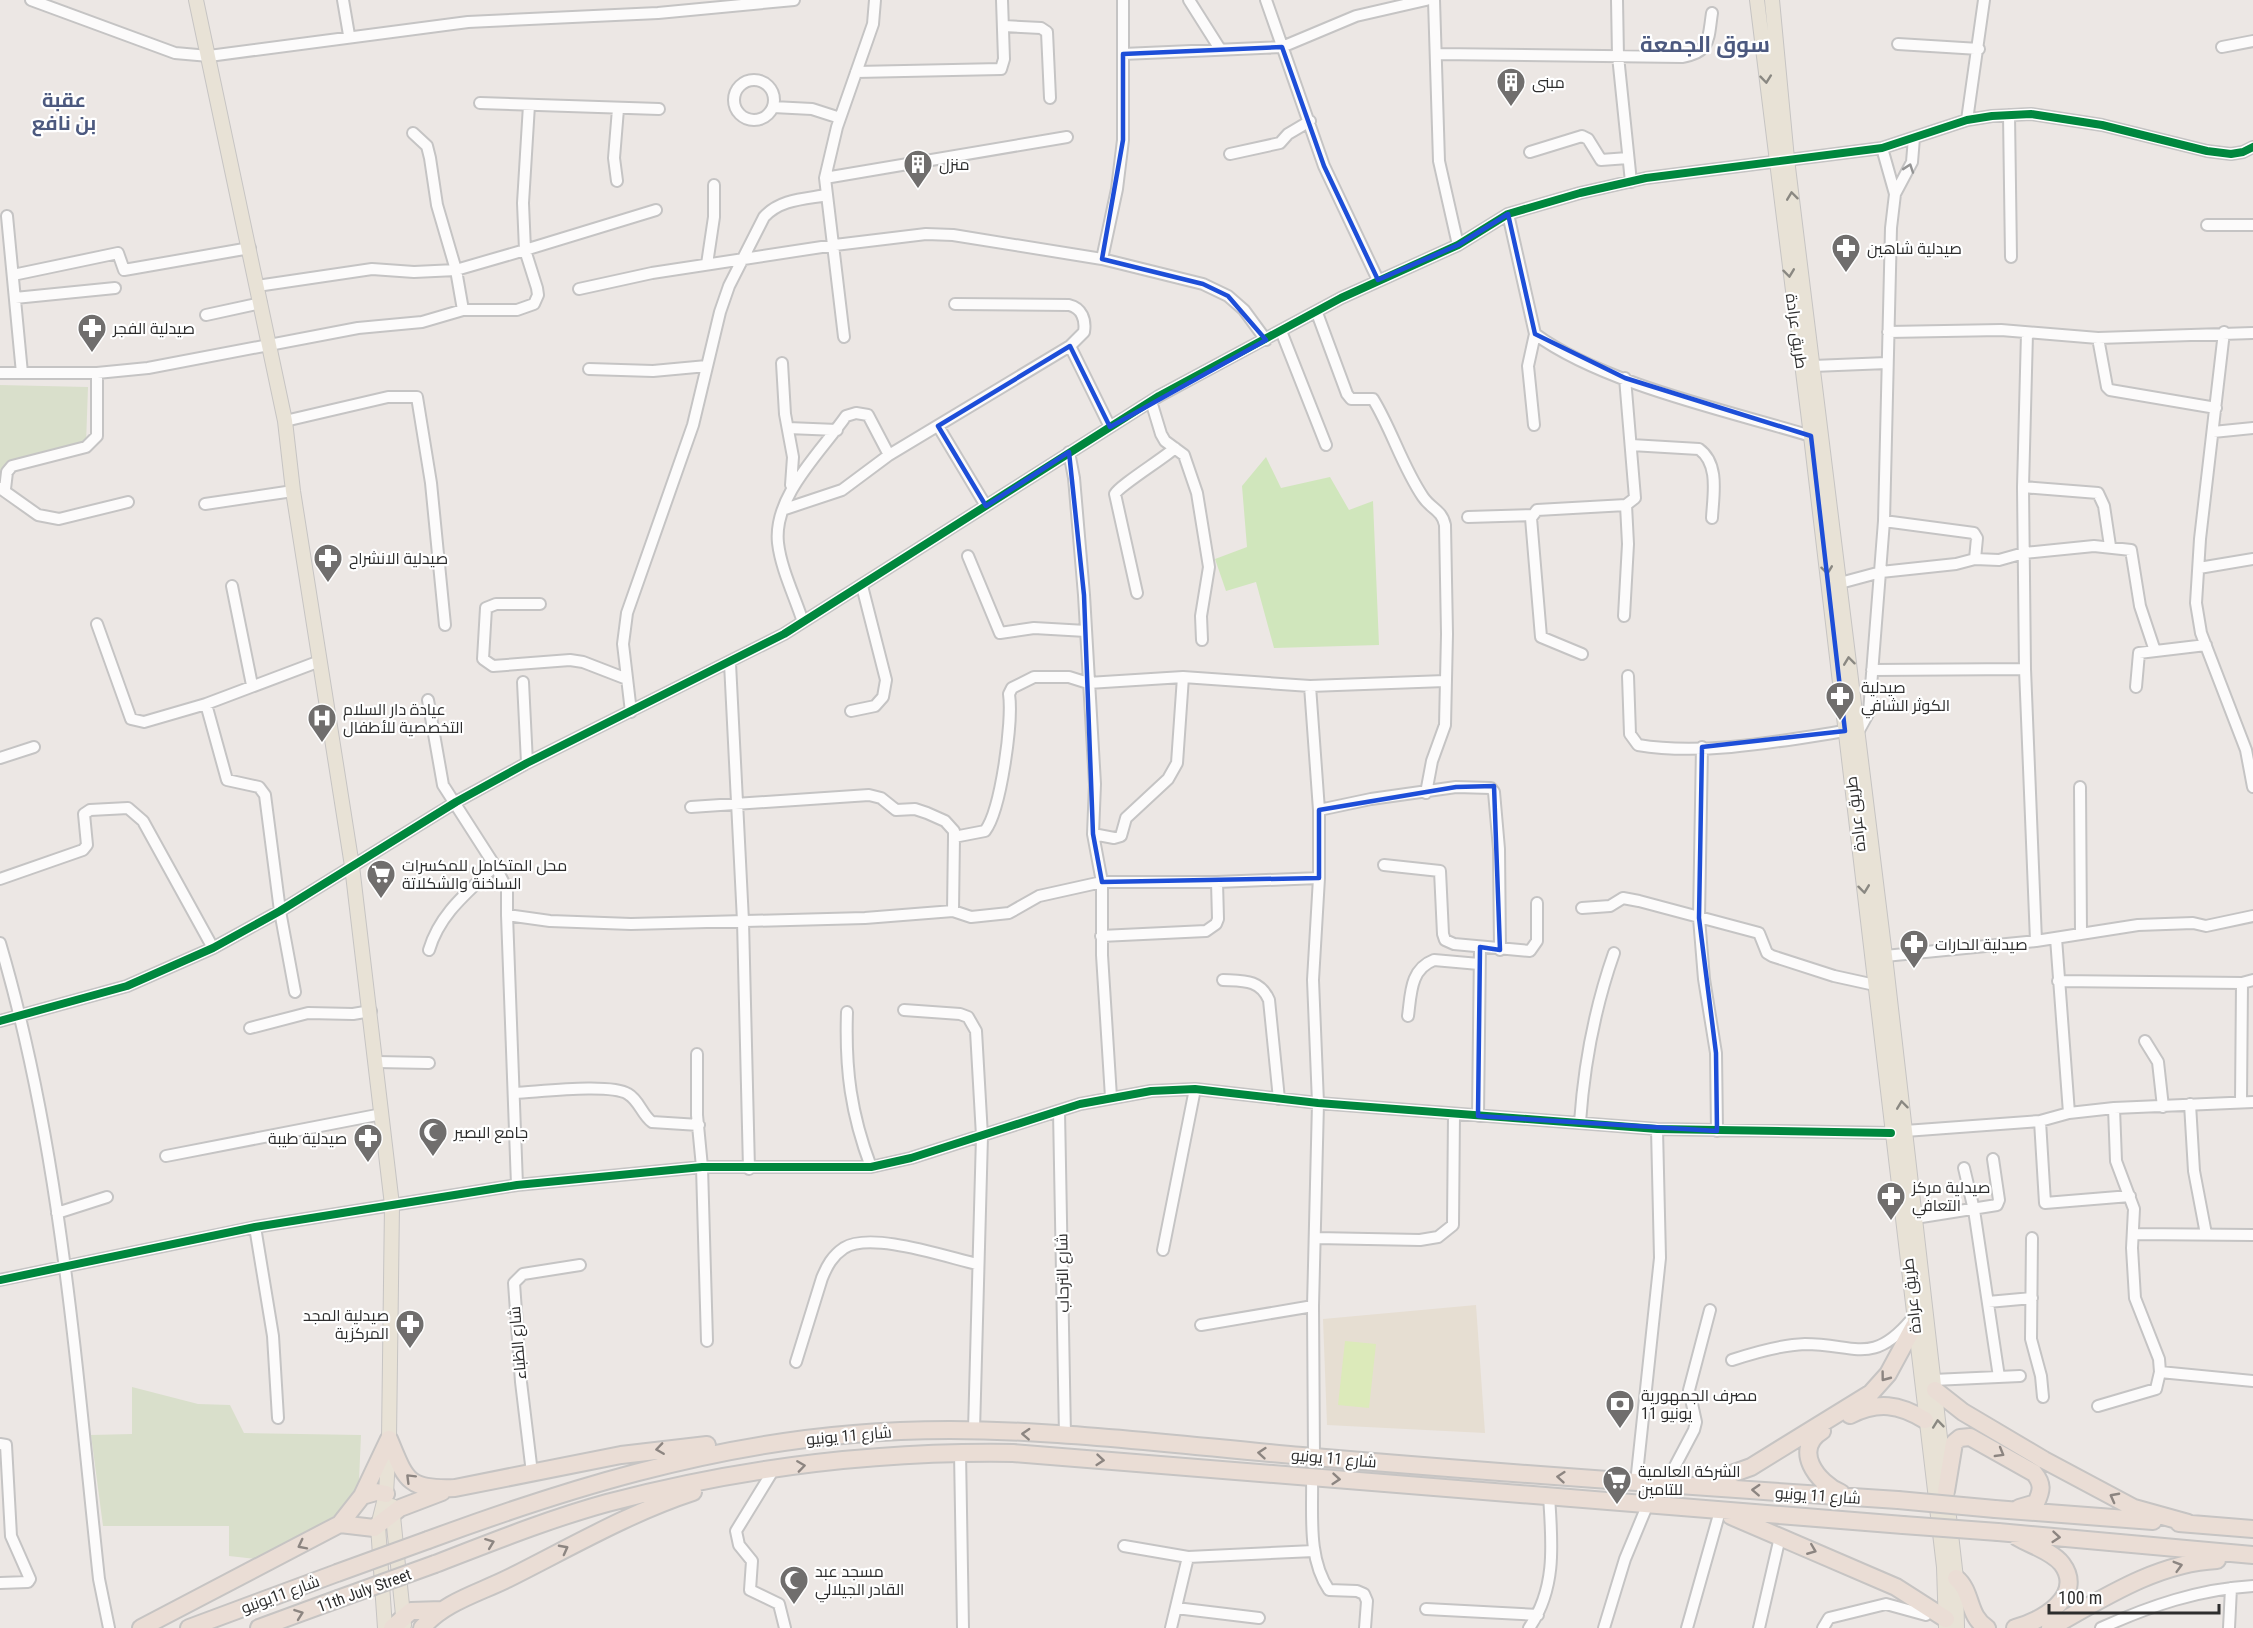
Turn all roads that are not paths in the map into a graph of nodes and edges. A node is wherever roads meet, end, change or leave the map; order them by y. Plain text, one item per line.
1 (31, 0) edge
2 (196, 0) edge
3 (343, 0) edge
4 (794, 0) edge
5 (875, 0) edge
6 (1002, 0) edge
7 (1123, 0) edge
8 (1189, 0) edge
9 (1266, 0) edge
10 (1426, 0) edge
11 (1434, 0) edge
12 (1617, 0) edge
13 (1756, 0) edge
14 (1772, 0) edge
15 (1984, 0) edge
16 (727, 3) edge
17 (1712, 13) dead end
18 (1004, 26) junction
19 (349, 35) junction
20 (2253, 41) edge
21 (1898, 44) dead end
22 (1282, 47) junction
23 (2222, 47) dead end
24 (1220, 49) junction
25 (1979, 50) junction
26 (1123, 54) junction
27 (1437, 54) junction
28 (209, 56) junction
29 (1618, 56) junction
30 (856, 72) junction
31 (1050, 98) dead end
32 (480, 103) dead end
33 (529, 105) junction
34 (773, 107) dead end
35 (618, 109) junction
36 (659, 109) dead end
37 (2009, 115) junction
38 (840, 118) junction
39 (1967, 120) junction
40 (1310, 121) junction
41 (413, 133) dead end
42 (1067, 137) dead end
43 (1914, 138) junction
44 (2253, 147) edge
45 (1882, 148) junction
46 (1530, 152) dead end
47 (1230, 154) dead end
48 (1628, 158) junction
49 (1781, 159) junction
50 (825, 178) junction
51 (617, 181) dead end
52 (1631, 182) junction
53 (714, 185) dead end
54 (1895, 194) junction
55 (828, 195) junction
56 (656, 210) dead end
57 (1508, 214) junction
58 (8, 216) dead end
59 (2207, 225) dead end
60 (2253, 225) edge
61 (835, 244) junction
62 (1458, 245) junction
63 (250, 248) junction
64 (525, 250) junction
65 (2011, 257) dead end
66 (745, 259) junction
67 (1102, 259) junction
68 (707, 264) junction
69 (456, 270) junction
70 (13, 275) junction
71 (1378, 280) junction
72 (257, 286) junction
73 (116, 288) dead end
74 (579, 289) dead end
75 (15, 298) junction
76 (261, 303) junction
77 (955, 304) dead end
78 (463, 310) junction
79 (1317, 313) junction
80 (206, 315) dead end
81 (1281, 331) junction
82 (1888, 332) junction
83 (2224, 332) junction
84 (2027, 333) junction
85 (2253, 333) edge
86 (1535, 334) junction
87 (844, 337) dead end
88 (2098, 338) junction
89 (1266, 340) junction
90 (270, 346) junction
91 (1070, 346) junction
92 (782, 363) dead end
93 (1887, 363) junction
94 (707, 366) junction
95 (1813, 366) junction
96 (589, 369) dead end
97 (0, 373) edge
98 (21, 373) junction
99 (97, 373) junction
100 (1625, 378) junction
101 (1152, 401) junction
102 (2216, 408) junction
103 (285, 421) junction
104 (1534, 425) dead end
105 (938, 426) junction
106 (1110, 427) junction
107 (788, 428) junction
108 (2253, 428) edge
109 (837, 430) junction
110 (2213, 432) junction
111 (1811, 436) junction
112 (1326, 445) dead end
113 (1631, 445) junction
114 (1175, 448) junction
115 (1069, 452) junction
116 (889, 455) junction
117 (2023, 487) junction
118 (3, 489) edge
119 (790, 489) junction
120 (293, 491) junction
121 (128, 502) dead end
122 (205, 504) dead end
123 (1626, 505) junction
124 (986, 506) junction
125 (785, 509) junction
126 (1532, 515) junction
127 (1468, 517) dead end
128 (1713, 518) dead end
129 (1884, 521) junction
130 (2110, 546) junction
131 (2024, 553) junction
132 (968, 556) dead end
133 (1975, 559) junction
134 (2253, 559) edge
135 (2199, 568) junction
136 (1881, 572) junction
137 (1840, 583) junction
138 (232, 586) dead end
139 (862, 586) junction
140 (1137, 593) dead end
141 (540, 604) dead end
142 (1624, 616) dead end
143 (803, 622) junction
144 (97, 624) dead end
145 (445, 625) dead end
146 (1086, 631) junction
147 (1202, 640) dead end
148 (2205, 645) junction
149 (2155, 651) junction
150 (1582, 654) dead end
151 (320, 662) junction
152 (730, 663) junction
153 (2025, 669) junction
154 (1872, 670) junction
155 (1183, 676) junction
156 (1628, 676) dead end
157 (627, 679) junction
158 (1445, 681) junction
159 (523, 682) dead end
160 (1088, 684) junction
161 (252, 685) junction
162 (1310, 686) junction
163 (2136, 687) dead end
164 (428, 700) dead end
165 (206, 704) junction
166 (851, 711) dead end
167 (631, 712) junction
168 (1851, 733) junction
169 (34, 747) dead end
170 (1702, 747) junction
171 (2249, 750) edge
172 (0, 758) edge
173 (527, 763) junction
174 (2080, 787) dead end
175 (2253, 787) edge
176 (1426, 793) junction
177 (456, 801) junction
178 (736, 804) junction
179 (691, 807) dead end
180 (1319, 810) junction
181 (1093, 834) junction
182 (954, 837) junction
183 (1384, 865) dead end
184 (352, 866) junction
185 (495, 866) junction
186 (1319, 878) junction
187 (0, 879) edge
188 (1102, 882) junction
189 (1216, 882) junction
190 (1537, 903) dead end
191 (1582, 908) dead end
192 (280, 911) junction
193 (953, 911) junction
194 (507, 915) junction
195 (2253, 916) edge
196 (1699, 918) junction
197 (743, 921) junction
198 (2081, 933) junction
199 (1101, 936) junction
200 (2056, 938) junction
201 (2036, 941) junction
202 (0, 943) edge
203 (1479, 947) junction
204 (213, 948) junction
205 (429, 950) dead end
206 (1500, 950) junction
207 (1614, 954) dead end
208 (1885, 956) junction
209 (1479, 963) junction
210 (1222, 980) dead end
211 (2058, 981) junction
212 (2247, 982) edge
213 (1875, 985) junction
214 (295, 992) dead end
215 (904, 1010) dead end
216 (371, 1011) junction
217 (847, 1012) dead end
218 (21, 1015) junction
219 (1408, 1016) dead end
220 (0, 1021) edge
221 (250, 1028) dead end
222 (2145, 1041) dead end
223 (1889, 1051) junction
224 (697, 1053) dead end
225 (377, 1062) junction
226 (429, 1063) dead end
227 (1195, 1089) junction
228 (515, 1093) junction
229 (1111, 1097) junction
230 (1280, 1099) junction
231 (2241, 1101) junction
232 (2253, 1102) edge
233 (1318, 1103) junction
234 (2190, 1104) junction
235 (2163, 1107) junction
236 (2114, 1108) junction
237 (1059, 1110) junction
238 (2068, 1113) junction
239 (382, 1114) junction
240 (1454, 1114) junction
241 (1478, 1116) junction
242 (2040, 1121) junction
243 (1580, 1122) junction
244 (699, 1125) junction
245 (1657, 1129) junction
246 (1717, 1131) junction
247 (1898, 1132) junction
248 (982, 1136) junction
249 (166, 1156) dead end
250 (1993, 1159) dead end
251 (702, 1167) junction
252 (871, 1167) junction
253 (749, 1168) junction
254 (1964, 1168) dead end
255 (517, 1185) junction
256 (2130, 1196) junction
257 (107, 1197) dead end
258 (392, 1205) junction
259 (1974, 1210) junction
260 (57, 1213) junction
261 (1915, 1218) junction
262 (255, 1227) junction
263 (2133, 1234) junction
264 (2206, 1234) junction
265 (2253, 1235) edge
266 (1316, 1238) junction
267 (2032, 1238) dead end
268 (1163, 1250) dead end
269 (977, 1264) junction
270 (580, 1265) dead end
271 (66, 1268) junction
272 (0, 1280) edge
273 (2032, 1298) junction
274 (1988, 1302) junction
275 (1312, 1306) junction
276 (1710, 1310) dead end
277 (1913, 1322) junction
278 (1201, 1325) dead end
279 (706, 1341) dead end
280 (1732, 1360) dead end
281 (796, 1362) dead end
282 (2160, 1372) junction
283 (2020, 1376) dead end
284 (2000, 1377) junction
285 (2253, 1381) edge
286 (1934, 1385) junction
287 (2043, 1397) dead end
288 (2098, 1406) dead end
289 (278, 1418) dead end
290 (1925, 1420) junction
291 (974, 1431) junction
292 (1065, 1436) junction
293 (388, 1439) junction
294 (0, 1444) edge
295 (760, 1445) junction
296 (960, 1452) junction
297 (1314, 1457) junction
298 (768, 1470) junction
299 (532, 1473) junction
300 (4, 1476) edge
301 (1312, 1477) junction
302 (1636, 1483) junction
303 (1665, 1485) junction
304 (1694, 1487) junction
305 (455, 1488) junction
306 (1946, 1491) junction
307 (386, 1494) junction
308 (1847, 1495) junction
309 (362, 1496) junction
310 (1549, 1496) junction
311 (1647, 1506) junction
312 (2003, 1510) junction
313 (394, 1511) junction
314 (1720, 1511) junction
315 (2188, 1523) junction
316 (340, 1524) junction
317 (378, 1526) junction
318 (2253, 1529) edge
319 (2005, 1533) junction
320 (1780, 1537) junction
321 (428, 1540) joint
322 (1124, 1546) dead end
323 (1314, 1551) junction
324 (2253, 1556) edge
325 (1188, 1557) junction
326 (435, 1564) joint
327 (337, 1573) joint
328 (1956, 1578) junction
329 (0, 1583) edge
330 (2253, 1586) edge
331 (2231, 1588) junction
332 (1176, 1608) junction
333 (442, 1610) junction
334 (1426, 1610) dead end
335 (1925, 1610) junction
336 (1538, 1615) junction
337 (1259, 1618) dead end
338 (399, 1625) edge
339 (1950, 1625) edge
340 (109, 1628) edge
341 (141, 1628) edge
342 (189, 1628) edge
343 (259, 1628) edge
344 (385, 1628) edge
345 (422, 1628) edge
346 (785, 1628) edge
347 (963, 1628) edge
348 (1171, 1628) edge
349 (1365, 1628) edge
350 (1529, 1628) edge
351 (1604, 1628) edge
352 (1686, 1628) edge
353 (1759, 1628) edge
354 (1823, 1628) edge
355 (1926, 1628) edge
356 (1987, 1628) edge
357 (2015, 1628) edge
358 (2050, 1628) edge
359 (2103, 1628) edge
360 (2229, 1628) edge

1 - 28 street
2 - 28 main road
3 - 19 street
4 - 16 street
5 - 30 street
6 - 18 street
7 - 26 street
8 - 24 street
9 - 22 street
10 - 22 street
11 - 27 street
12 - 29 street
13 -> 49 main road, طريق عرادة
14 - 49 main road, طريق عرادة
15 - 25 street
16 - 19 street
17 - 29 street
18 - 30 street
18 - 31 street
19 - 28 street
20 - 23 street
21 - 25 street
22 - 24 street
22 - 40 street
24 - 26 street
25 - 39 street
26 - 67 street
27 - 29 street
27 - 62 street
28 - 63 main road
29 - 48 street
30 - 38 street
32 - 33 street
33 - 35 street
33 - 64 street
34 - 38 street
35 - 36 street
35 - 51 street
37 - 39 street
37 - 44 street
37 - 65 street
38 - 50 street
39 - 43 street
40 - 47 street
40 - 71 street
41 - 69 street
42 - 50 street
43 - 45 street
54 -> 43 street
45 - 49 street
45 - 54 street
46 - 48 street
48 - 52 street
49 - 52 street
95 -> 49 main road, طريق عرادة
49 -> 111 main road, طريق عرادة
50 - 55 street
52 - 57 street
53 - 68 street
54 - 82 street
55 - 61 street
55 - 66 street
56 - 64 street
57 - 62 street
57 - 86 street
58 - 70 street
59 - 60 street
61 - 66 street
61 - 67 street
61 - 87 street
62 - 71 street
63 - 70 street
63 - 72 main road
64 - 69 street
64 - 78 street
66 - 68 street
66 - 94 street
67 - 89 street
68 - 74 street
69 - 72 street
69 - 78 street
70 - 75 street
71 - 79 street
72 - 76 main road
73 - 75 street
75 - 98 street
76 - 80 street
76 - 90 main road
77 - 91 street
78 - 90 street
79 - 81 street
79 - 158 street
81 - 89 street
81 - 112 street
82 - 84 street
82 - 93 street
83 - 85 street
83 - 88 street
83 - 102 street
84 - 88 street
84 - 117 street
86 - 100 street
86 - 104 street
88 - 102 street
89 - 101 street
90 - 99 street
90 - 103 main road
91 - 105 street
91 - 106 street
92 - 107 street
93 - 95 street
93 - 129 street
94 - 96 street
94 - 157 street
95 - 137 main road, طريق عرادة
97 - 98 street
98 - 99 street
99 - 118 street
100 - 111 street
100 - 113 street
101 - 106 street
101 - 114 street
102 - 110 street
103 - 120 main road
103 - 145 street
105 - 116 street
105 - 124 street
106 - 115 street
107 - 109 street
107 - 119 street
108 - 110 street
109 - 116 street
109 - 119 street
110 - 135 street
111 -> 168 main road, طريق عرادة
113 - 123 street
113 - 128 street
114 - 140 street
114 - 147 street
115 - 124 street
115 - 146 street
116 - 125 street
117 - 130 street
117 - 131 street
118 - 121 street
119 - 125 street
120 - 122 street
120 - 151 main road
123 - 126 street
123 - 142 street
124 - 139 street
125 - 143 street
126 - 127 street
126 - 150 street
129 - 133 street
129 - 136 street
130 - 131 street
130 - 149 street
131 - 133 street
131 - 153 street
132 - 146 street
133 - 136 street
134 - 135 street
135 - 148 street
136 - 137 street
136 - 154 street
168 -> 137 main road, طريق عرادة
138 - 161 street
139 - 143 street
139 - 166 street
141 - 157 street
143 - 152 street
144 - 165 street
146 - 160 street
148 - 149 street
148 - 171 street
149 - 163 street
151 - 161 street
151 - 184 main road
152 - 167 street
152 - 178 street
153 - 154 street
153 - 201 street
154 - 168 street
155 - 160 street
155 - 162 street
155 - 181 street
156 - 170 street
157 - 167 street
158 - 162 street
158 - 176 street
159 - 173 street
160 - 181 street
160 - 182 street
161 - 165 street
162 - 180 street
164 - 177 street
165 - 192 street
167 - 173 street
168 - 170 street
168 - 208 main road, طريق عرادة
168 -> 213 main road, طريق عرادة
169 - 172 street
170 - 196 street
171 - 175 street
173 - 177 street
174 - 198 street
176 - 180 street
176 - 206 street
177 - 184 street
177 - 185 street
178 - 179 street
178 - 182 street
178 - 197 street
180 - 186 street
181 - 188 street
182 - 193 street
183 - 203 street
184 - 192 street
184 - 216 main road
185 - 194 street
185 - 205 street
186 - 189 street
186 - 233 street
187 - 204 street
188 - 189 street
188 - 193 street
188 - 199 street
189 - 199 street
190 - 206 street
191 - 196 street
192 - 204 street
192 - 214 street
193 - 197 street
194 - 197 street
194 - 228 street
195 - 198 street
196 - 213 street
196 - 246 street
197 - 253 street
198 - 200 street
199 - 229 street
200 - 201 street
200 - 211 street
201 - 208 street
202 - 218 street
203 - 206 street
203 - 209 street
204 - 218 street
207 - 243 street
208 - 223 main road, طريق عرادة
209 - 219 street
209 - 241 street
210 - 230 street
211 - 212 street
211 - 238 street
212 - 231 street
213 - 223 main road, طريق عرادة
215 - 248 street
216 - 221 street
216 - 225 main road
217 - 252 street
218 - 220 street
218 - 260 street
222 - 235 street
223 - 247 main road, طريق عرادة
224 - 244 street
225 - 226 street
225 - 239 main road
227 - 229 street
227 - 230 street
227 - 268 street
228 - 244 street
228 - 255 street
229 - 237 street
230 - 233 street
231 - 232 street
231 - 234 street
233 - 240 street
233 - 266 street
234 - 235 street
234 - 264 street
235 - 236 street
236 - 238 street
236 - 256 street
237 - 248 street
237 - 292 street, شارع الترحاب
238 - 242 street
239 - 249 street
239 - 258 main road
240 - 241 street
240 - 266 street
241 - 243 street
242 - 247 street
242 - 256 street
243 - 245 street
244 - 251 street
245 - 246 street
245 - 302 street
246 - 247 street
247 - 261 main road, طريق عرادة
247 - 277 main road, طريق عرادة
248 - 252 street
248 - 269 street
250 - 259 street
251 - 253 street
251 - 255 street
251 - 279 street
252 - 253 street
254 - 259 street
255 - 258 street
256 - 263 street
257 - 260 street
258 - 262 street
258 - 293 main road
259 - 261 street
259 - 274 street
260 - 271 street
261 - 286 main road, طريق عرادة
262 - 271 street
262 - 289 street
263 - 264 street
263 - 282 street
264 - 265 street
266 - 275 street
267 - 273 street
269 - 281 street
269 - 291 street
270 - 299 street, شارع الظباء
271 - 272 street
271 - 340 street
273 - 274 street
273 - 287 street
274 - 284 street
275 - 278 street
275 - 297 street
276 - 303 street
277 - 280 street
277 - 290 main road, طريق عرادة
277 -> 304 highway
282 - 285 street
282 - 288 street
283 - 284 street
284 - 286 street
306 -> 286 main road, طريق عرادة
315 -> 286 highway
290 - 308 highway
290 - 339 main road, طريق عرادة
292 -> 291 highway, شارع 11 يونيو
291 - 295 highway, شارع 11 يونيو
297 -> 292 highway, شارع 11 يونيو
305 -> 293 highway
293 - 307 main road
293 - 309 highway
294 - 300 street
295 -> 299 highway
295 - 321 highway, شارع 11 يونيو
298 -> 296 highway, شارع 11 يونيو
296 -> 301 highway, شارع 11 يونيو
296 - 347 street
302 -> 297 highway, شارع 11 يونيو
326 -> 298 highway, شارع 11 يونيو
333 -> 298 highway
298 - 346 street
299 - 305 highway
300 - 329 street
301 -> 310 highway, شارع 11 يونيو
301 - 323 street
302 - 303 highway, شارع 11 يونيو
303 - 304 highway, شارع 11 يونيو
308 -> 304 highway, شارع 11 يونيو
305 - 313 highway
306 -> 312 highway
306 - 328 main road, طريق عرادة
307 - 309 highway
307 - 313 main road
307 - 317 main road
308 - 312 highway, شارع 11 يونيو, bridge
309 - 316 highway
310 - 311 highway, شارع 11 يونيو
310 - 336 street
311 - 314 highway, شارع 11 يونيو
311 - 351 street
312 - 315 highway, شارع 11 يونيو
313 - 317 highway
313 - 338 main road
314 - 319 highway, شارع 11 يونيو, bridge
314 - 320 highway
314 - 352 street
315 - 318 highway, شارع 11 يونيو
316 - 317 highway
316 -> 341 highway
317 - 344 main road
319 -> 324 highway, شارع 11 يونيو
319 - 357 highway
320 -> 335 highway
320 - 353 street
321 - 327 highway, 11th July Street, bridge
322 - 325 street
323 - 325 street
323 - 349 street
358 -> 324 highway
325 - 332 street
343 -> 326 highway, 11th July Street, bridge
327 - 342 highway, شارع 11يونيو
328 - 339 main road, طريق عرادة
328 - 356 highway
330 - 331 street
331 - 359 street
331 - 360 street
332 - 337 street
332 - 348 street
333 - 338 highway
333 - 345 highway
334 - 336 street
335 - 339 highway
335 - 354 street
335 - 355 street
336 - 350 street

